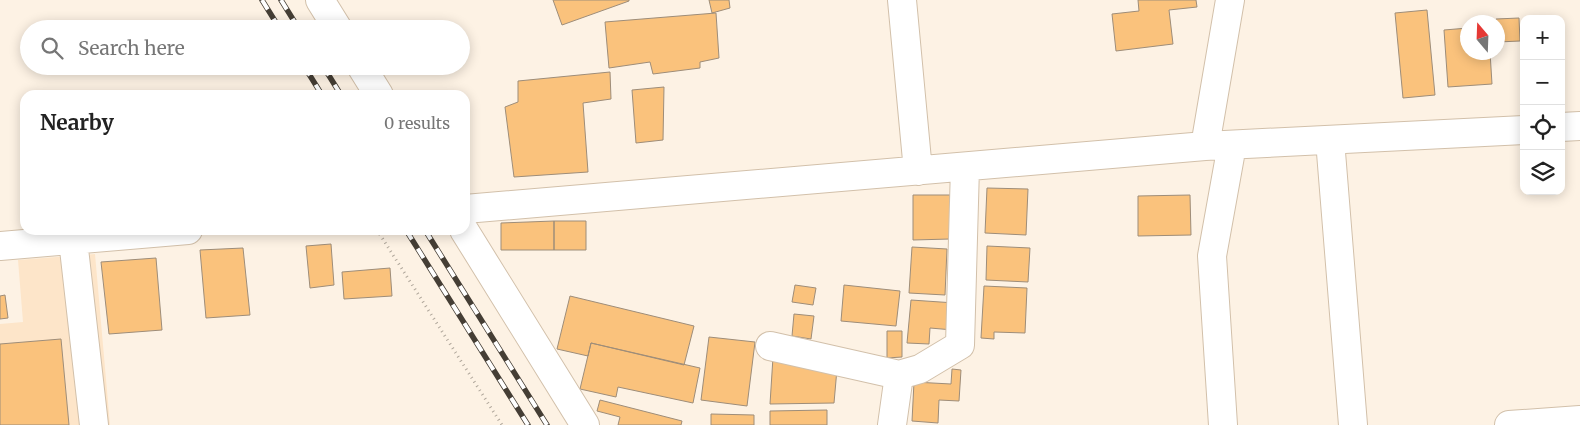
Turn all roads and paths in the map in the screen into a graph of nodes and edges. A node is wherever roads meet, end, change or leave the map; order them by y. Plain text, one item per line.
1 (320, 0) edge
2 (902, 0) edge
3 (1230, 0) edge
4 (332, 20) edge
5 (367, 75) edge
6 (376, 90) edge
7 (1580, 126) edge
8 (1565, 128) edge
9 (1520, 130) edge
10 (1330, 140) junction
11 (1232, 145) junction
12 (1205, 146) junction
13 (965, 167) junction
14 (918, 171) junction
15 (470, 209) edge
16 (130, 235) edge
17 (380, 235) edge
18 (467, 235) edge
19 (73, 240) junction
20 (0, 246) edge
21 (770, 346) dead end
22 (899, 375) junction
23 (1580, 420) edge
24 (94, 425) edge
25 (502, 425) edge
26 (585, 425) edge
27 (892, 425) edge
28 (1223, 425) edge
29 (1353, 425) edge
30 (1509, 425) edge

1 - 4 street
2 - 14 street
3 - 12 street
5 - 6 street
7 - 8 street
9 - 10 street
10 - 11 street
10 - 29 street
11 - 12 street
11 - 28 street
12 - 13 street
13 - 14 street
13 - 22 street
14 - 15 street
16 - 19 street
17 - 25 path
18 - 26 street
19 - 20 street
19 - 24 street
21 - 22 street
22 - 27 street
23 - 30 street

